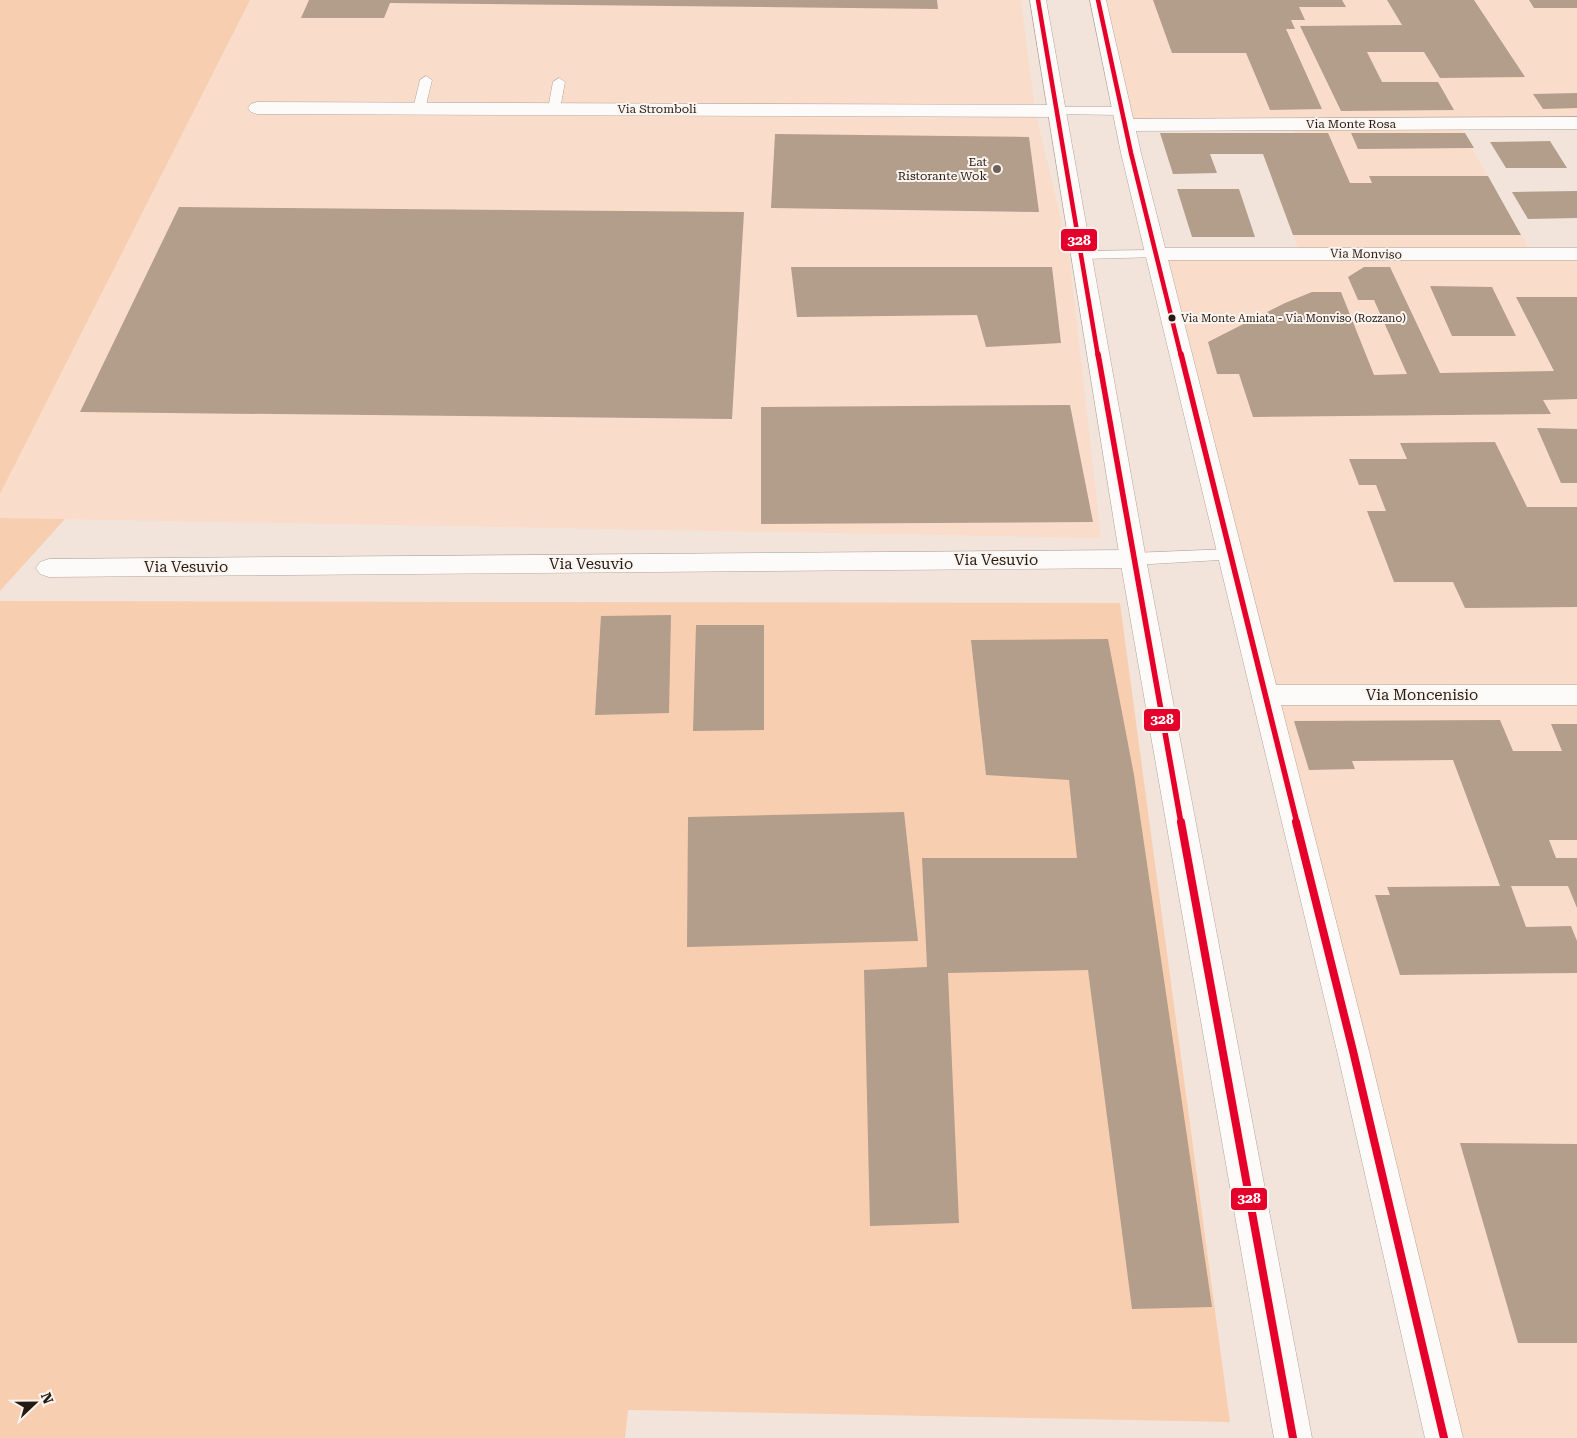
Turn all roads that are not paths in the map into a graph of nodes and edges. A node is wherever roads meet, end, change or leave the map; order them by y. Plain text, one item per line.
1 (1038, 0) edge
2 (1098, 0) edge
3 (426, 80) dead end
4 (559, 82) dead end
5 (257, 108) dead end
6 (419, 108) junction
7 (554, 109) junction
8 (1057, 111) junction
9 (1123, 118) junction
10 (1577, 123) edge
11 (1155, 254) junction
12 (1577, 254) edge
13 (1082, 255) junction
14 (1231, 555) junction
15 (1133, 559) junction
16 (49, 568) dead end
17 (1266, 694) junction
18 (1577, 695) edge
19 (1294, 1438) edge
20 (1444, 1438) edge

1 - 8 main road
2 - 9 main road
3 - 6 lane
4 - 7 lane
5 - 6 main road, Via Stromboli
6 - 7 main road, Via Stromboli
7 - 8 main road, Via Stromboli
8 - 9 lane
8 - 13 main road
9 - 10 main road, Via Monte Rosa
9 - 11 main road
11 - 12 main road, Via Monviso
11 - 13 lane
11 - 14 main road
13 - 15 main road
14 - 15 lane
14 - 17 main road
15 - 16 main road, Via Vesuvio
15 - 19 main road
17 - 18 main road, Via Moncenisio
17 - 20 main road

